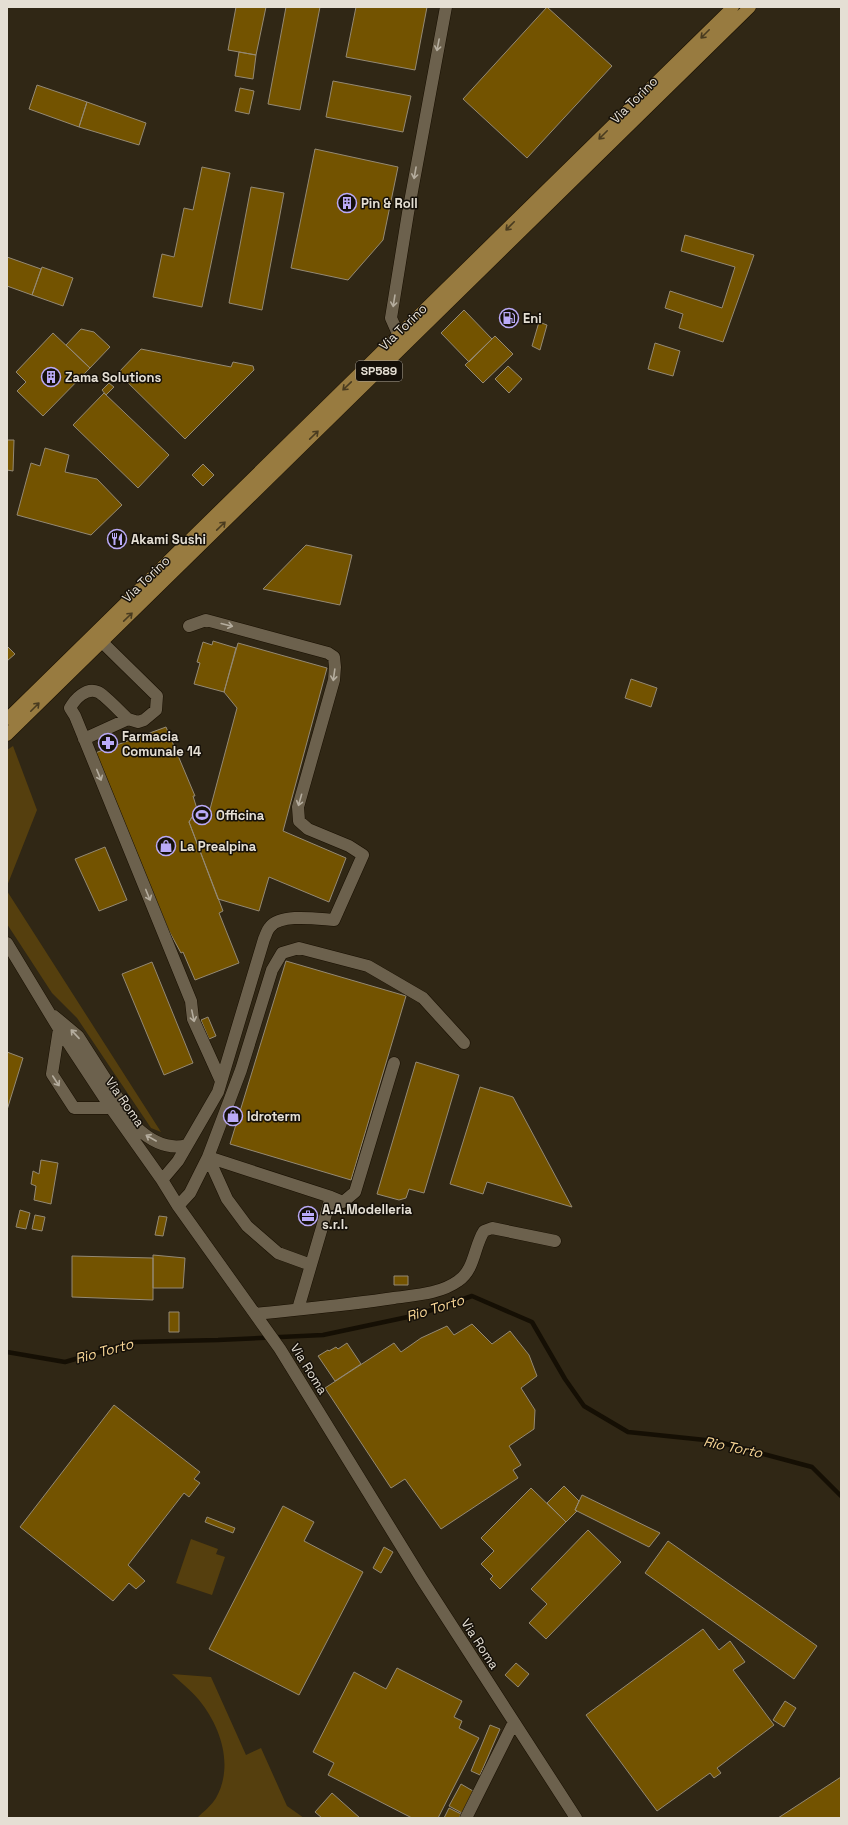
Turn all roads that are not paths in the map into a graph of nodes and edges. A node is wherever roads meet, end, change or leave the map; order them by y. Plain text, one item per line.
1 (446, 7) edge
2 (733, 7) edge
3 (750, 7) edge
4 (399, 336) junction
5 (189, 626) dead end
6 (102, 642) junction
7 (7, 719) edge
8 (128, 719) junction
9 (7, 735) edge
10 (84, 738) junction
11 (7, 943) edge
12 (49, 1012) junction
13 (59, 1029) junction
14 (464, 1042) dead end
15 (394, 1063) dead end
16 (221, 1081) junction
17 (111, 1108) junction
18 (187, 1145) junction
19 (208, 1156) junction
20 (162, 1180) junction
21 (331, 1197) junction
22 (178, 1206) junction
23 (555, 1241) dead end
24 (311, 1265) junction
25 (298, 1309) junction
26 (255, 1314) junction
27 (514, 1722) junction
28 (466, 1818) edge
29 (576, 1818) edge

1 -> 4 street
2 -> 4 main road, Via Torino / SP589
6 -> 3 main road, Via Torino / SP589
4 -> 7 main road, Via Torino / SP589
5 -> 16 street
6 - 8 street
9 -> 6 main road, Via Torino / SP589
8 - 10 street
8 - 10 street
10 -> 16 street
11 - 12 street, Via Roma
12 - 13 street, Via Roma
18 -> 12 street
13 - 17 street, Via Roma
13 -> 17 street
14 - 19 street
15 - 21 street
16 - 18 street
17 - 20 street, Via Roma
18 - 20 street
19 - 21 street
19 - 22 street
19 - 24 street
20 - 22 street, Via Roma
21 - 24 street
22 - 26 street, Via Roma
23 - 25 street
24 - 25 street
25 - 26 street
26 - 27 street, Via Roma
27 - 28 street
27 - 29 street, Via Roma

